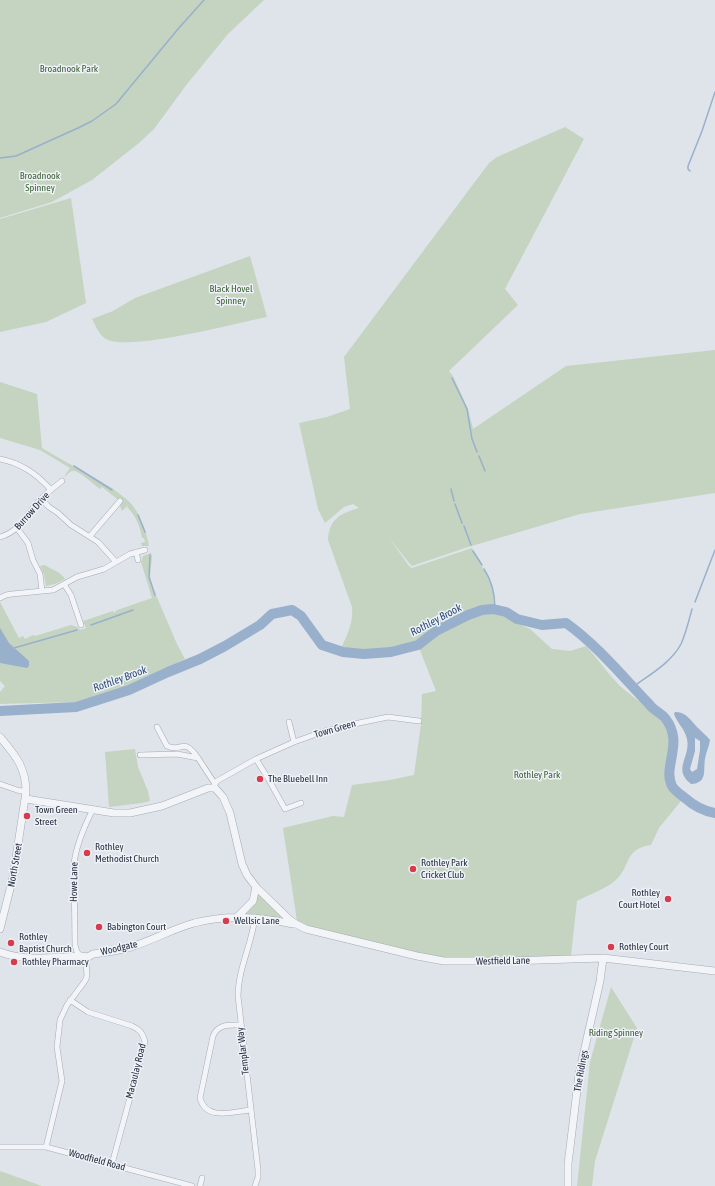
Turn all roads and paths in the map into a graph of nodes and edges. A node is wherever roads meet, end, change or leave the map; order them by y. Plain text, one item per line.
1 (0, 459) edge
2 (62, 481) dead end
3 (51, 490) junction
4 (41, 499) junction
5 (120, 501) dead end
6 (17, 528) junction
7 (90, 536) junction
8 (0, 537) edge
9 (145, 550) dead end
10 (136, 552) junction
11 (138, 560) dead end
12 (116, 562) junction
13 (64, 584) junction
14 (42, 591) junction
15 (0, 598) edge
16 (73, 623) dead end
17 (419, 721) dead end
18 (289, 722) dead end
19 (157, 730) dead end
20 (0, 737) edge
21 (294, 742) junction
22 (140, 755) dead end
23 (198, 758) junction
24 (256, 759) junction
25 (0, 784) edge
26 (214, 786) junction
27 (26, 795) junction
28 (301, 803) dead end
29 (93, 809) junction
30 (256, 887) junction
31 (237, 917) junction
32 (255, 917) junction
33 (296, 924) junction
34 (0, 929) edge
35 (0, 952) edge
36 (84, 956) junction
37 (603, 958) junction
38 (715, 971) edge
39 (70, 1000) junction
40 (240, 1025) junction
41 (250, 1110) junction
42 (0, 1147) edge
43 (46, 1147) junction
44 (112, 1164) junction
45 (202, 1178) dead end
46 (192, 1186) edge
47 (200, 1186) edge
48 (255, 1186) edge
49 (568, 1186) edge

1 - 3 street
2 - 3 street, Burrow Drive
3 - 4 street, Burrow Drive
4 - 6 street, Burrow Drive
4 - 7 street
5 - 7 street
6 - 8 street, Burrow Drive
6 - 14 street
7 - 12 street
9 - 10 street
10 - 11 street
10 - 12 street
12 - 13 street
13 - 14 street
13 - 16 street
14 - 15 street
17 - 21 street, Town Green
18 - 21 street
19 - 23 street
20 - 27 street, North Street
21 - 24 street, Town Green
22 - 23 street
23 - 26 street
24 - 26 street
24 - 28 street
25 - 27 street
26 - 29 street
26 - 30 street
27 - 29 street
27 - 34 street, North Street
29 - 36 street, Howe Lane
30 - 31 street
30 - 33 street
31 - 32 street, Woodgate
31 - 36 street, Woodgate
32 - 33 street, Woodgate
32 - 40 street, Templar Way
33 - 37 street, Westfield Lane
35 - 36 street, Woodgate
36 - 39 street
37 - 38 street, Westfield Lane
37 - 49 street, The Ridings
39 - 43 street
39 - 44 street, Macaulay Road
40 - 41 street, Templar Way
40 - 41 street
41 - 48 street, Templar Way
42 - 43 street, Woodfield Road
43 - 44 street, Woodfield Road
44 - 46 street, Woodfield Road
45 - 47 street

